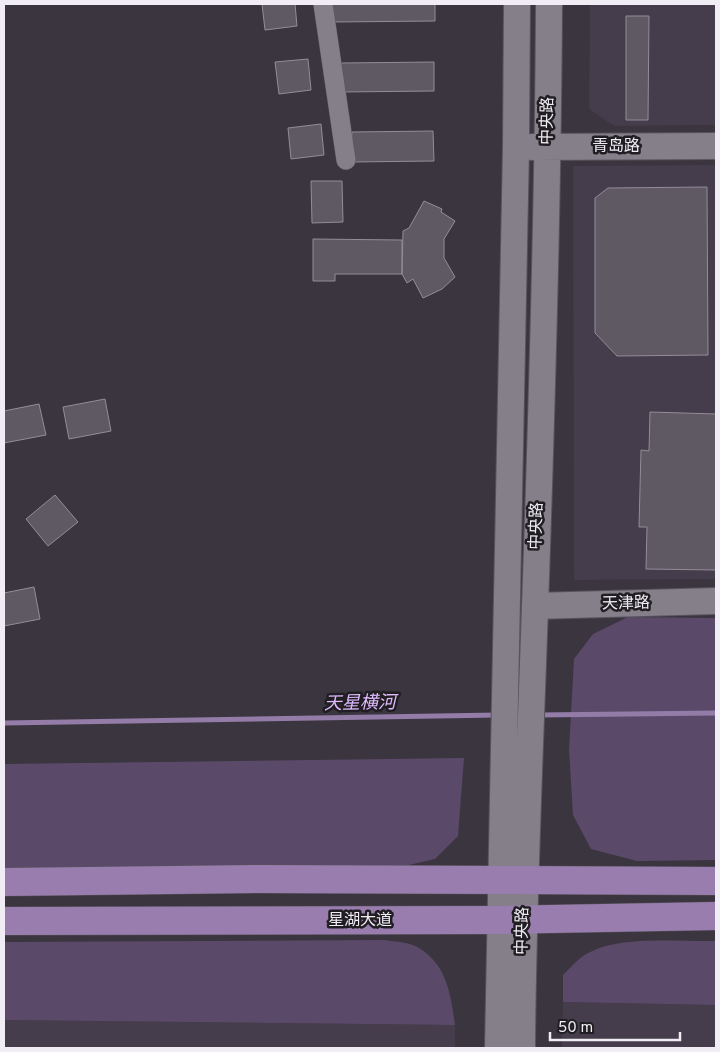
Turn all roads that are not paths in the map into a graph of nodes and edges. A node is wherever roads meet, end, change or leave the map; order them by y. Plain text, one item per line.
1 (323, 4) edge
2 (517, 4) edge
3 (549, 4) edge
4 (716, 146) edge
5 (516, 147) junction
6 (548, 147) junction
7 (346, 160) dead end
8 (716, 601) edge
9 (535, 606) junction
10 (517, 760) junction
11 (513, 879) junction
12 (716, 881) edge
13 (4, 882) edge
14 (716, 916) edge
15 (511, 920) junction
16 (4, 922) edge
17 (498, 1048) edge
18 (522, 1048) edge

1 - 7 street
2 - 5 street, 中央路
3 - 6 street, 中央路
4 - 6 street, 青岛路
5 - 6 street, 青岛路
5 - 10 street, 中央路
6 - 9 street, 中央路
8 - 9 street, 天津路
9 - 10 street, 中央路
10 - 11 street, 中央路
11 - 12 main road
11 - 13 main road
11 - 15 street, 中央路
14 - 15 main road, 星湖大道
15 - 16 main road, 星湖大道
15 - 17 street
15 - 18 street, 中央路

